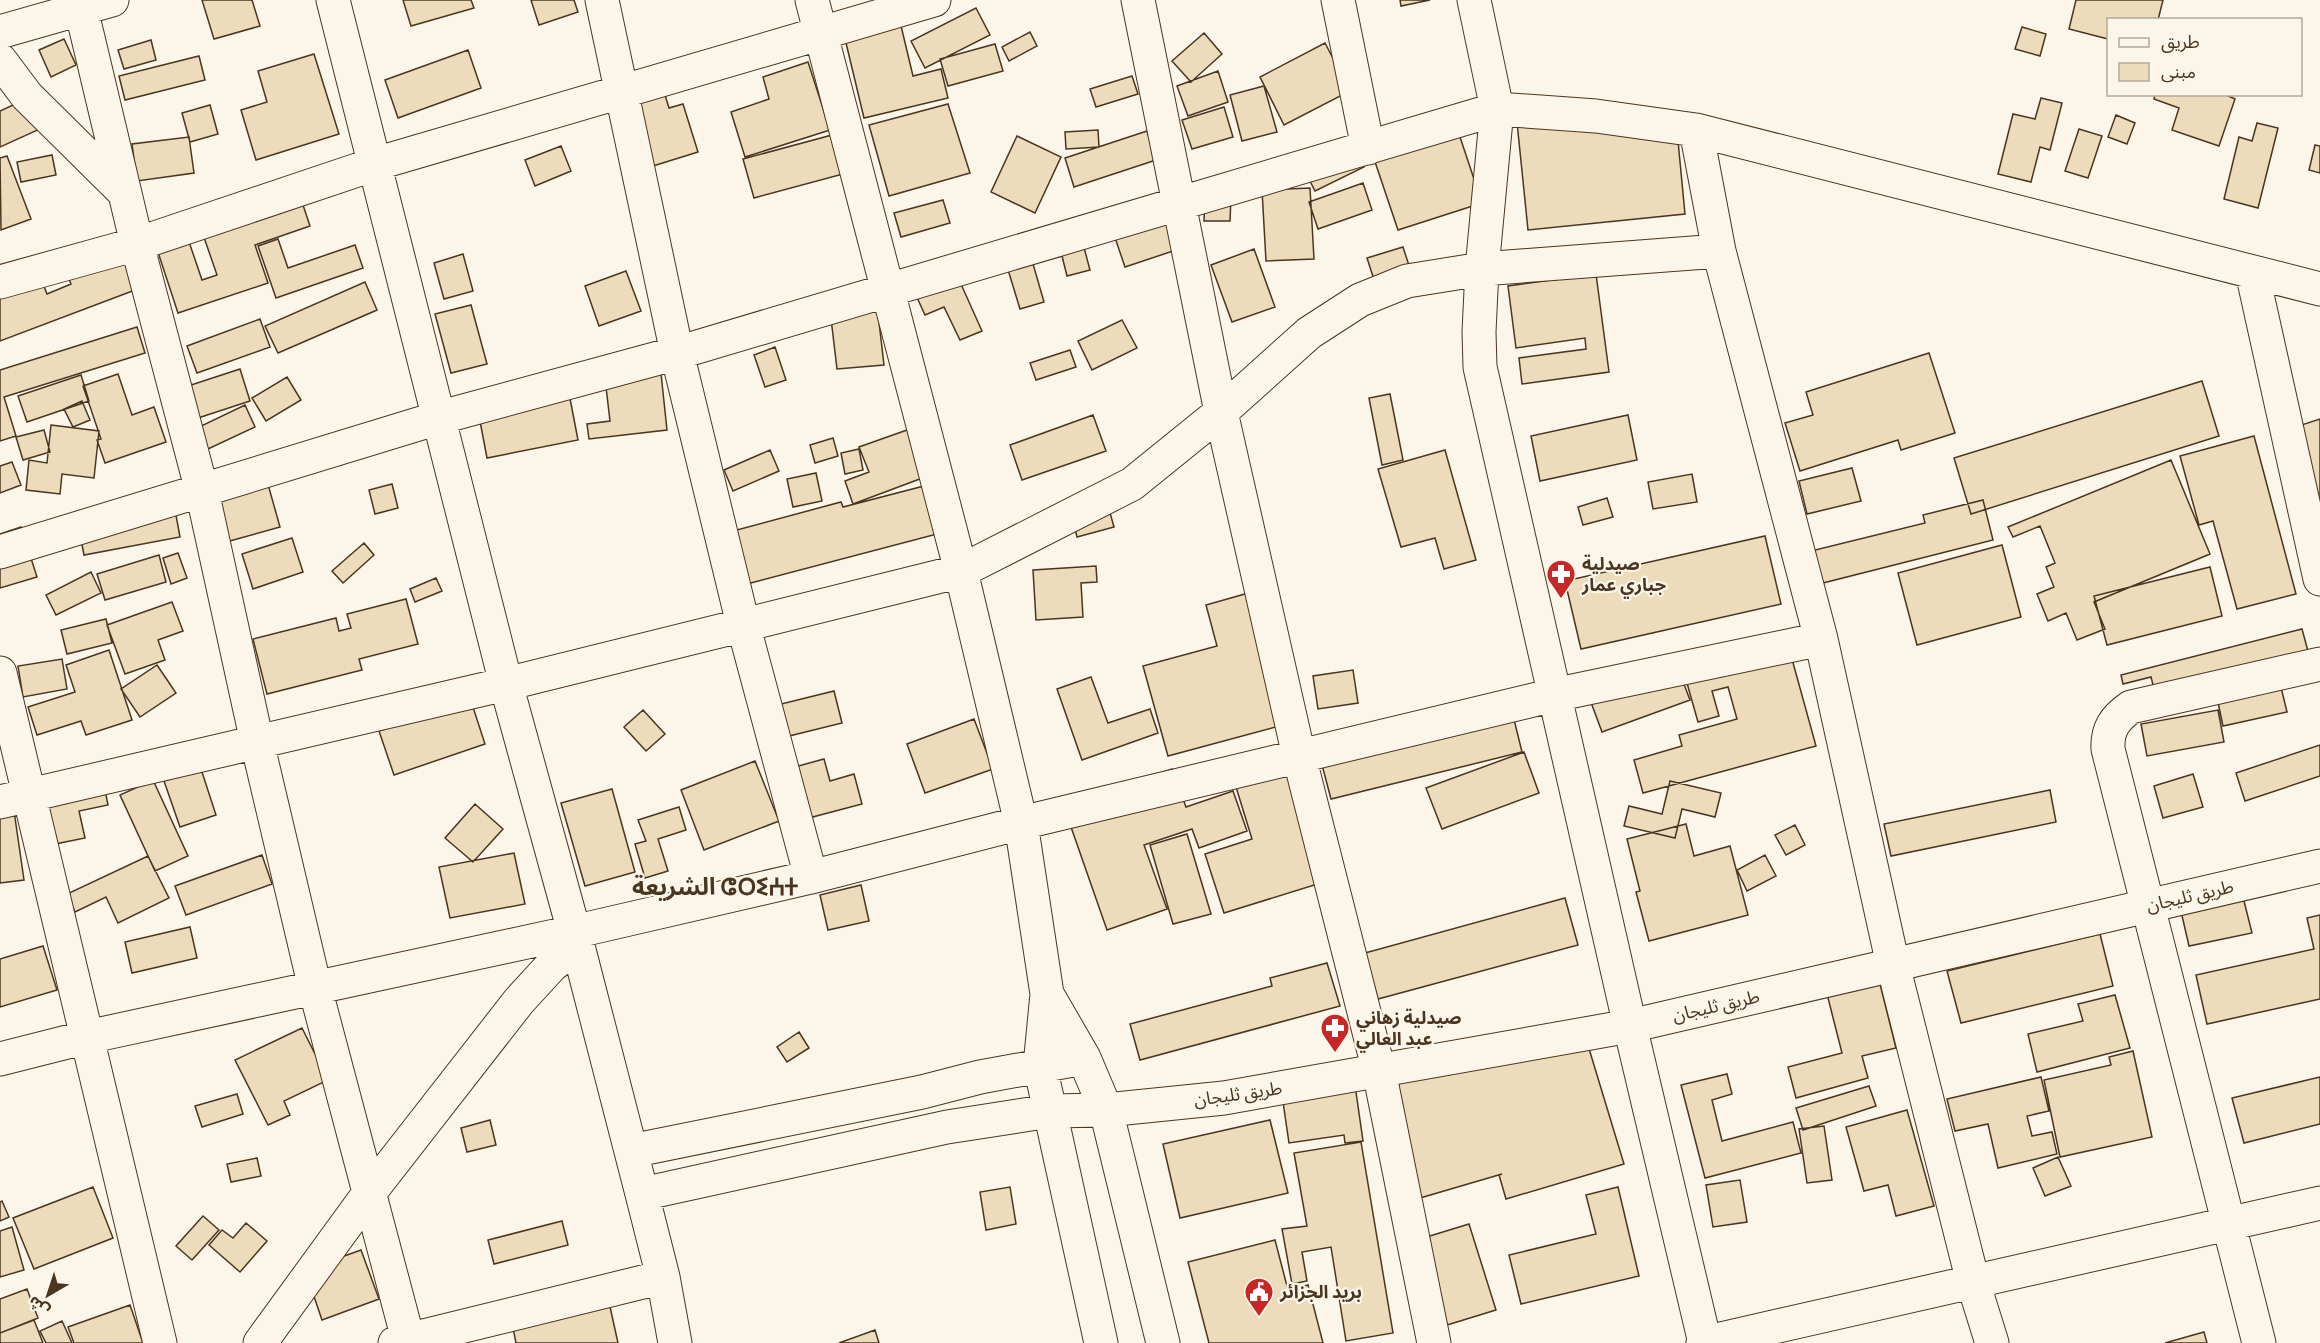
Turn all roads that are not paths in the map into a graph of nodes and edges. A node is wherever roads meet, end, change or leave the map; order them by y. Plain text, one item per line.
1 (112, 0) edge
2 (333, 0) edge
3 (602, 0) edge
4 (812, 0) edge
5 (934, 0) edge
6 (1138, 0) edge
7 (1338, 0) edge
8 (1474, 0) edge
9 (81, 5) edge
10 (820, 33) junction
11 (1, 55) edge
12 (623, 93) junction
13 (1497, 109) junction
14 (1696, 130) junction
15 (1368, 148) junction
16 (375, 164) junction
17 (125, 193) junction
18 (1180, 204) junction
19 (137, 243) junction
20 (1719, 251) junction
21 (1482, 269) junction
22 (2252, 272) junction
23 (0, 282) edge
24 (887, 289) junction
25 (2320, 290) edge
26 (677, 352) junction
27 (1221, 412) junction
28 (438, 418) junction
29 (202, 491) junction
30 (0, 552) edge
31 (961, 571) junction
32 (2320, 579) edge
33 (743, 624) junction
34 (1821, 639) junction
35 (2320, 664) edge
36 (0, 673) edge
37 (506, 684) junction
38 (1554, 695) junction
39 (257, 742) junction
40 (1299, 756) junction
41 (15, 799) edge
42 (1021, 823) junction
43 (2320, 866) edge
44 (811, 877) junction
45 (2148, 906) junction
46 (576, 939) junction
47 (1893, 965) junction
48 (315, 988) junction
49 (1047, 994) junction
50 (1630, 1026) junction
51 (87, 1037) junction
52 (1084, 1058) junction
53 (0, 1059) edge
54 (1040, 1066) junction
55 (1379, 1071) junction
56 (1106, 1110) junction
57 (1050, 1111) junction
58 (631, 1151) junction
59 (370, 1192) junction
60 (642, 1194) junction
61 (2320, 1203) edge
62 (2230, 1224) junction
63 (663, 1277) junction
64 (1973, 1282) junction
65 (404, 1342) edge
66 (160, 1343) edge
67 (260, 1343) edge
68 (675, 1343) edge
69 (1101, 1343) edge
70 (1163, 1343) edge
71 (1434, 1343) edge
72 (1704, 1343) edge
73 (1992, 1343) edge
74 (2259, 1343) edge

1 - 9 street
2 - 16 street
3 - 12 street
4 - 10 street
5 - 10 street
6 - 18 street
7 - 15 street
8 - 13 street
9 - 11 street
9 - 17 street
10 - 12 street
10 - 24 street
11 - 17 street
12 - 16 street
12 - 26 street
13 - 14 street
13 - 15 street
13 - 21 street
14 - 20 street
14 - 22 street
15 - 18 street
16 - 19 street
16 - 28 street
17 - 19 street
18 - 24 street
18 - 27 street
19 - 23 street
19 - 29 street
20 - 21 street
20 - 34 street
21 - 27 street
21 - 38 street
22 - 25 street
22 - 32 street
24 - 26 street
24 - 31 street
26 - 28 street
26 - 33 street
27 - 31 street
27 - 40 street
28 - 29 street
28 - 37 street
29 - 30 street
29 - 39 street
31 - 33 street
31 - 42 street
33 - 37 street
33 - 44 street
34 - 38 street
34 - 47 street
35 - 45 street
36 - 41 street
37 - 39 street
37 - 46 street
38 - 40 street
38 - 50 street
39 - 41 street
39 - 48 street
40 - 42 street
40 - 55 street
41 - 51 street
42 - 44 street
42 - 49 street
43 - 45 street, طريق ثليجان
44 - 46 street
45 - 47 street, طريق ثليجان
45 - 62 street
46 - 48 street
46 - 58 street
46 - 59 street
47 - 50 street, طريق ثليجان
47 - 64 street
48 - 51 street
48 - 59 street
49 - 52 street
49 - 54 street
50 - 55 street, طريق ثليجان
50 - 72 street
51 - 53 street
51 - 66 street
52 - 54 street
52 - 56 street
54 - 57 street
54 - 58 street
55 - 56 street, طريق ثليجان
55 - 71 street
56 - 57 street, طريق ثليجان
56 - 70 street
57 - 60 street, طريق ثليجان
57 - 69 street
58 - 60 street
59 - 65 street
59 - 67 street
60 - 63 street
61 - 62 street
62 - 64 street
62 - 74 street
63 - 65 street
63 - 68 street
64 - 72 street
64 - 73 street

